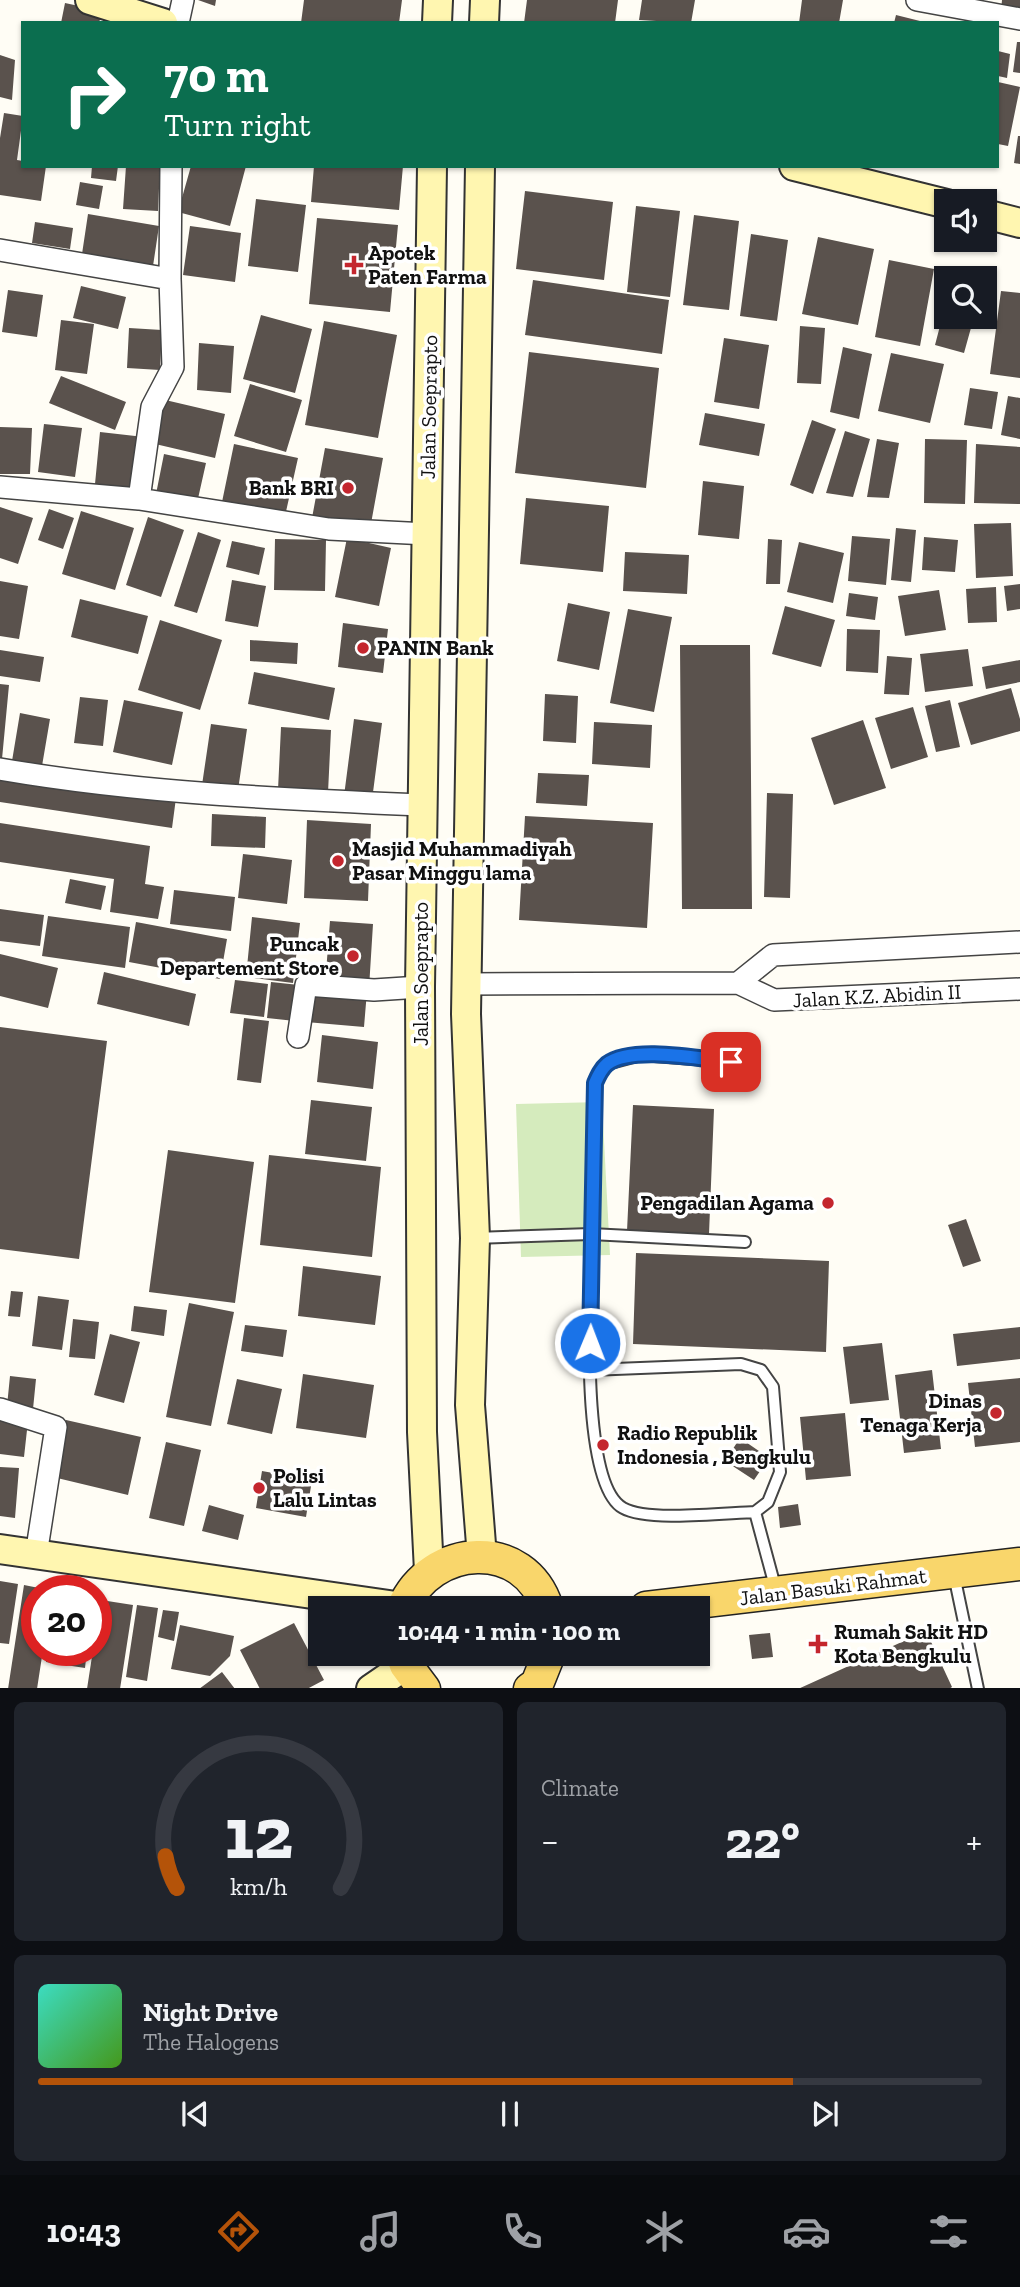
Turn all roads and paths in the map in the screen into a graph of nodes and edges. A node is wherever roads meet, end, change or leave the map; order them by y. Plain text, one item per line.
1 (90, 0) edge
2 (183, 0) edge
3 (438, 0) edge
4 (485, 0) edge
5 (917, 0) edge
6 (923, 0) edge
7 (1020, 19) edge
8 (157, 21) edge
9 (178, 21) edge
10 (437, 21) edge
11 (484, 21) edge
12 (171, 168) edge
13 (432, 168) edge
14 (480, 168) edge
15 (802, 168) edge
16 (934, 201) edge
17 (997, 217) edge
18 (1020, 223) edge
19 (0, 250) edge
20 (170, 279) junction
21 (0, 487) edge
22 (139, 499) junction
23 (427, 534) junction
24 (0, 769) edge
25 (422, 806) junction
26 (1020, 942) edge
27 (738, 983) junction
28 (468, 984) junction
29 (420, 987) junction
30 (1020, 989) edge
31 (298, 1037) dead end
32 (731, 1062) dead end
33 (591, 1234) junction
34 (475, 1238) junction
35 (745, 1242) dead end
36 (590, 1370) junction
37 (0, 1409) edge
38 (755, 1512) junction
39 (0, 1549) edge
40 (36, 1555) junction
41 (482, 1556) junction
42 (1020, 1564) edge
43 (429, 1571) junction
44 (954, 1572) junction
45 (777, 1594) junction
46 (325, 1596) edge
47 (409, 1596) edge
48 (542, 1596) edge
49 (710, 1601) edge
50 (544, 1666) edge
51 (411, 1669) edge
52 (535, 1687) edge
53 (374, 1688) edge
54 (978, 1688) edge

1 - 8 main road
2 - 9 street
3 - 10 main road
4 - 11 main road
5 - 6 street
6 - 7 street
12 - 20 street
13 - 23 main road, Jalan Soeprapto
14 - 28 main road
15 - 16 main road
17 - 18 main road
19 - 20 street
20 - 22 street
21 - 22 street
22 - 23 street
23 - 25 main road, Jalan Soeprapto
24 - 25 street
25 - 29 main road, Jalan Soeprapto
26 - 27 street
27 - 28 street
27 - 30 street, Jalan K.Z. Abidin II
28 - 34 main road
29 - 31 street
29 - 43 main road, Jalan Soeprapto
32 - 33 lane
33 - 34 lane
33 - 35 lane
33 - 36 lane
34 - 41 main road
36 - 38 lane
36 - 38 lane
37 - 40 street
38 - 45 lane
39 - 40 main road
40 - 46 main road
41 - 43 main road
41 - 48 main road
42 - 44 main road, Jalan Basuki Rahmat
43 - 47 main road
44 - 45 main road, Jalan Basuki Rahmat
44 - 54 lane
45 - 49 main road, Jalan Basuki Rahmat
50 - 52 main road
51 - 53 main road

